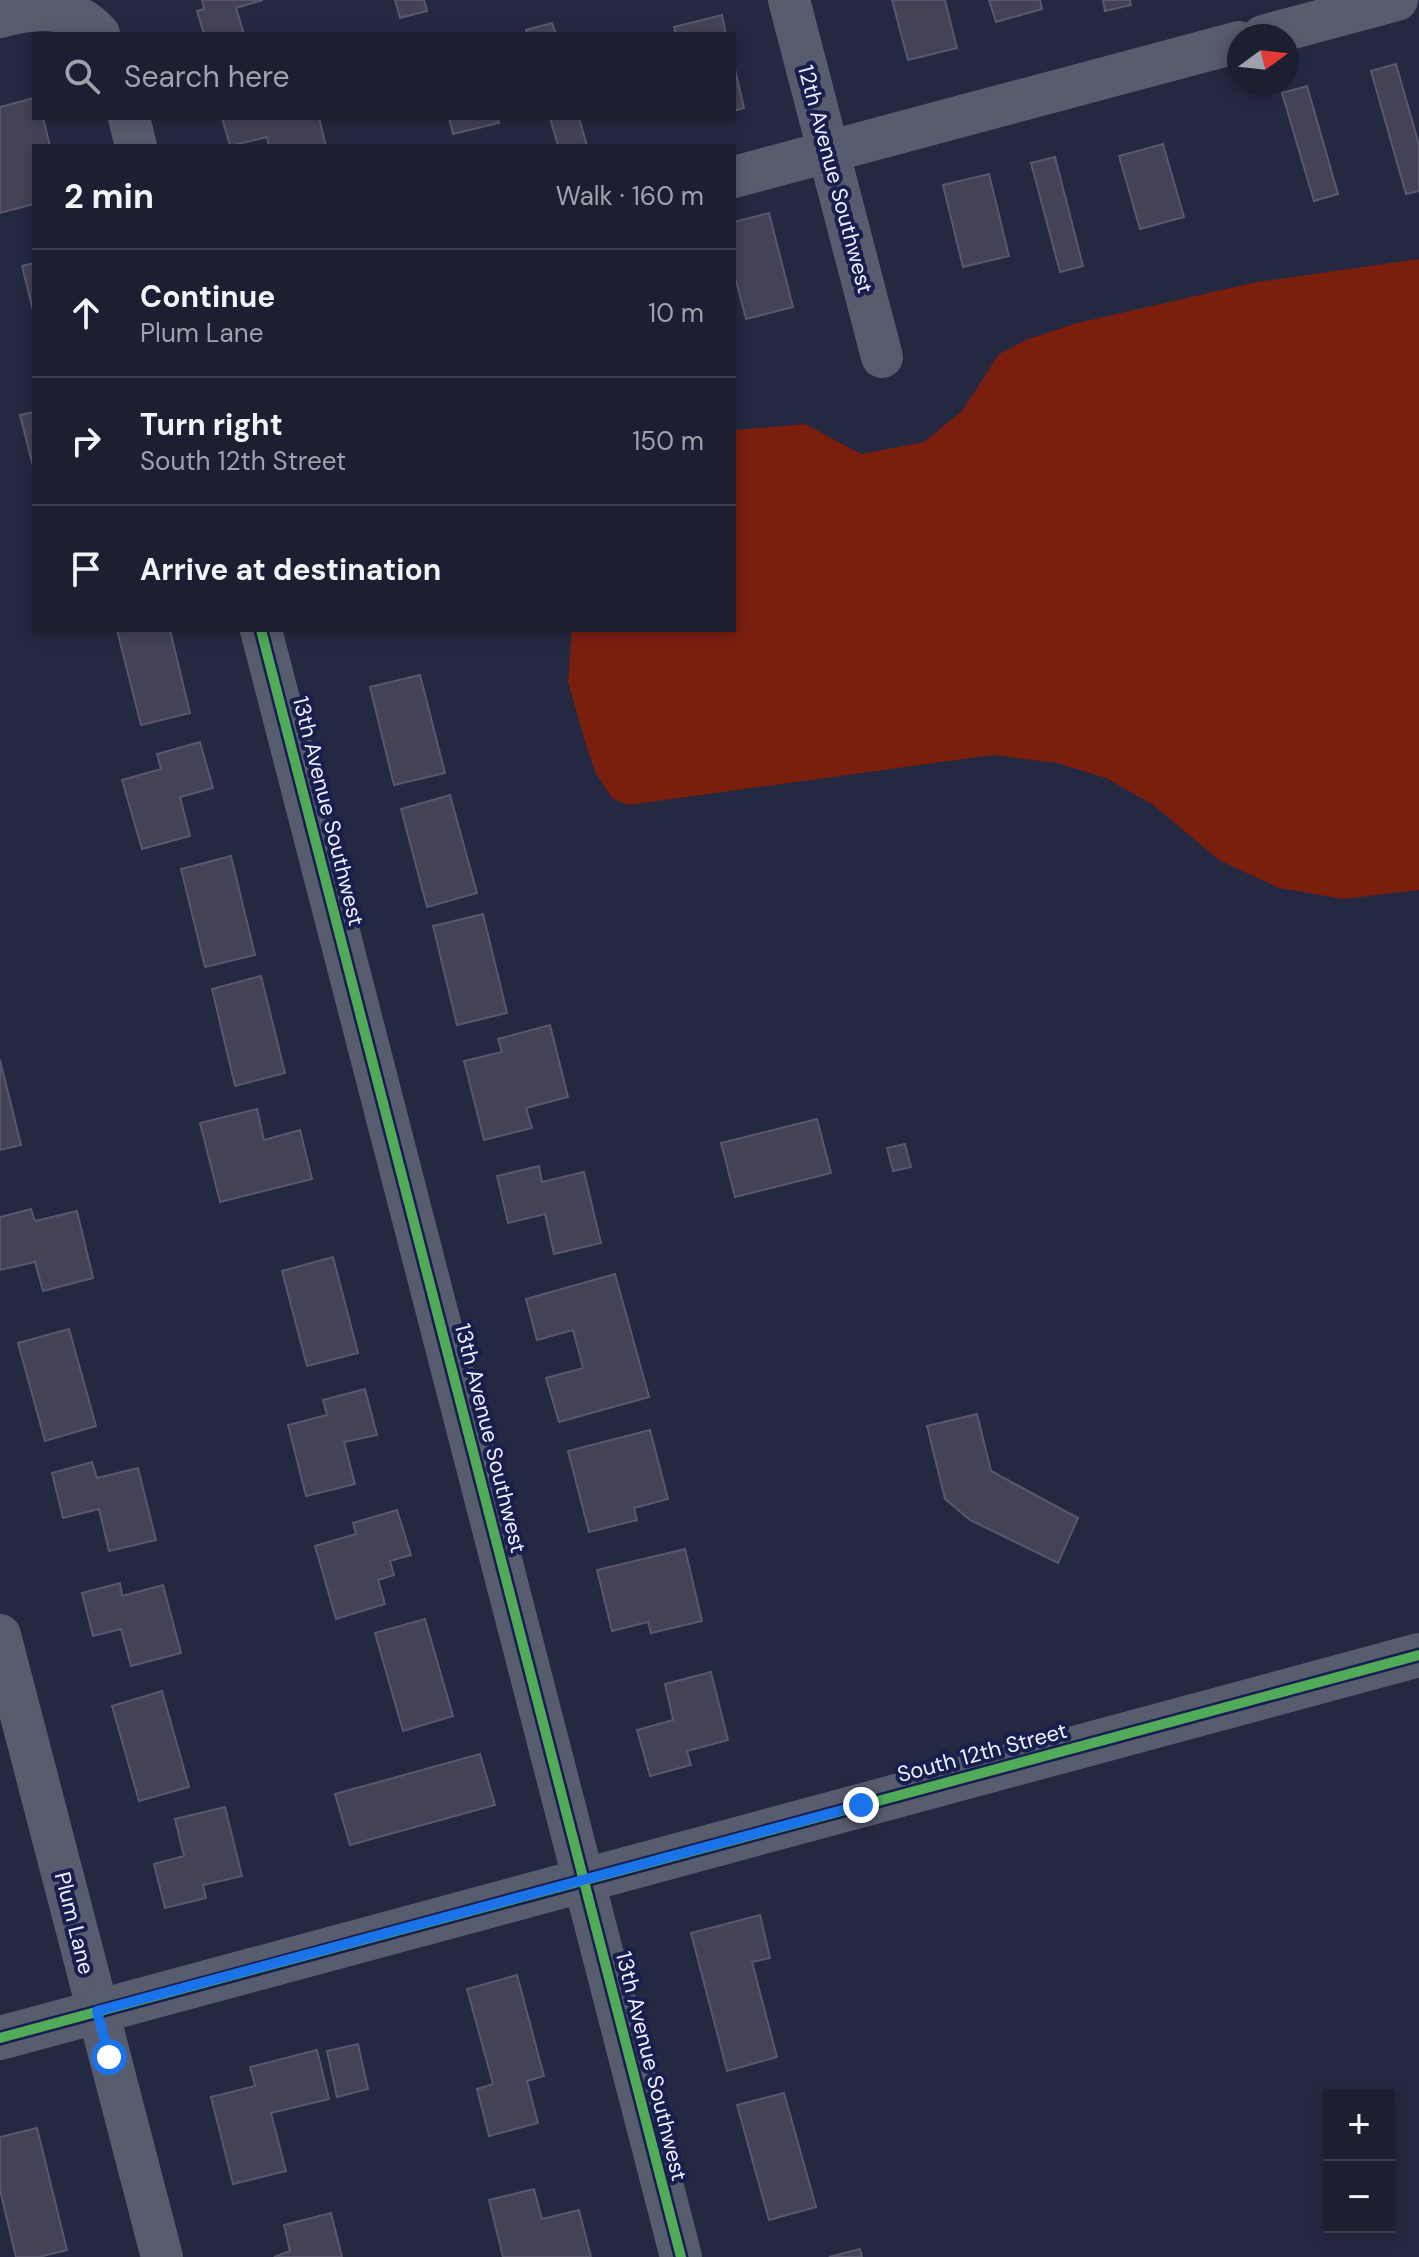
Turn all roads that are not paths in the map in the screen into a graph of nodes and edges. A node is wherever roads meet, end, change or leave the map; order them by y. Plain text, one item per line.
1 (789, 0) edge
2 (1397, 0) edge
3 (0, 17) edge
4 (1299, 26) edge
5 (94, 28) edge
6 (1227, 45) edge
7 (130, 120) edge
8 (136, 144) edge
9 (829, 152) junction
10 (736, 176) edge
11 (882, 357) dead end
12 (262, 632) edge
13 (0, 1635) edge
14 (1419, 1655) edge
15 (584, 1880) junction
16 (97, 2011) junction
17 (0, 2038) edge
18 (162, 2257) edge
19 (681, 2257) edge

1 - 9 street, 12th Avenue Southwest
2 - 4 street
3 - 5 street
6 - 9 street
7 - 8 street
9 - 10 street
9 - 11 street, 12th Avenue Southwest
12 - 15 street, 13th Avenue Southwest
13 - 16 street, Plum Lane
14 - 15 street, South 12th Street
15 - 16 street, South 12th Street
15 - 19 street, 13th Avenue Southwest
16 - 17 street, South 12th Street
16 - 18 street, Plum Lane

